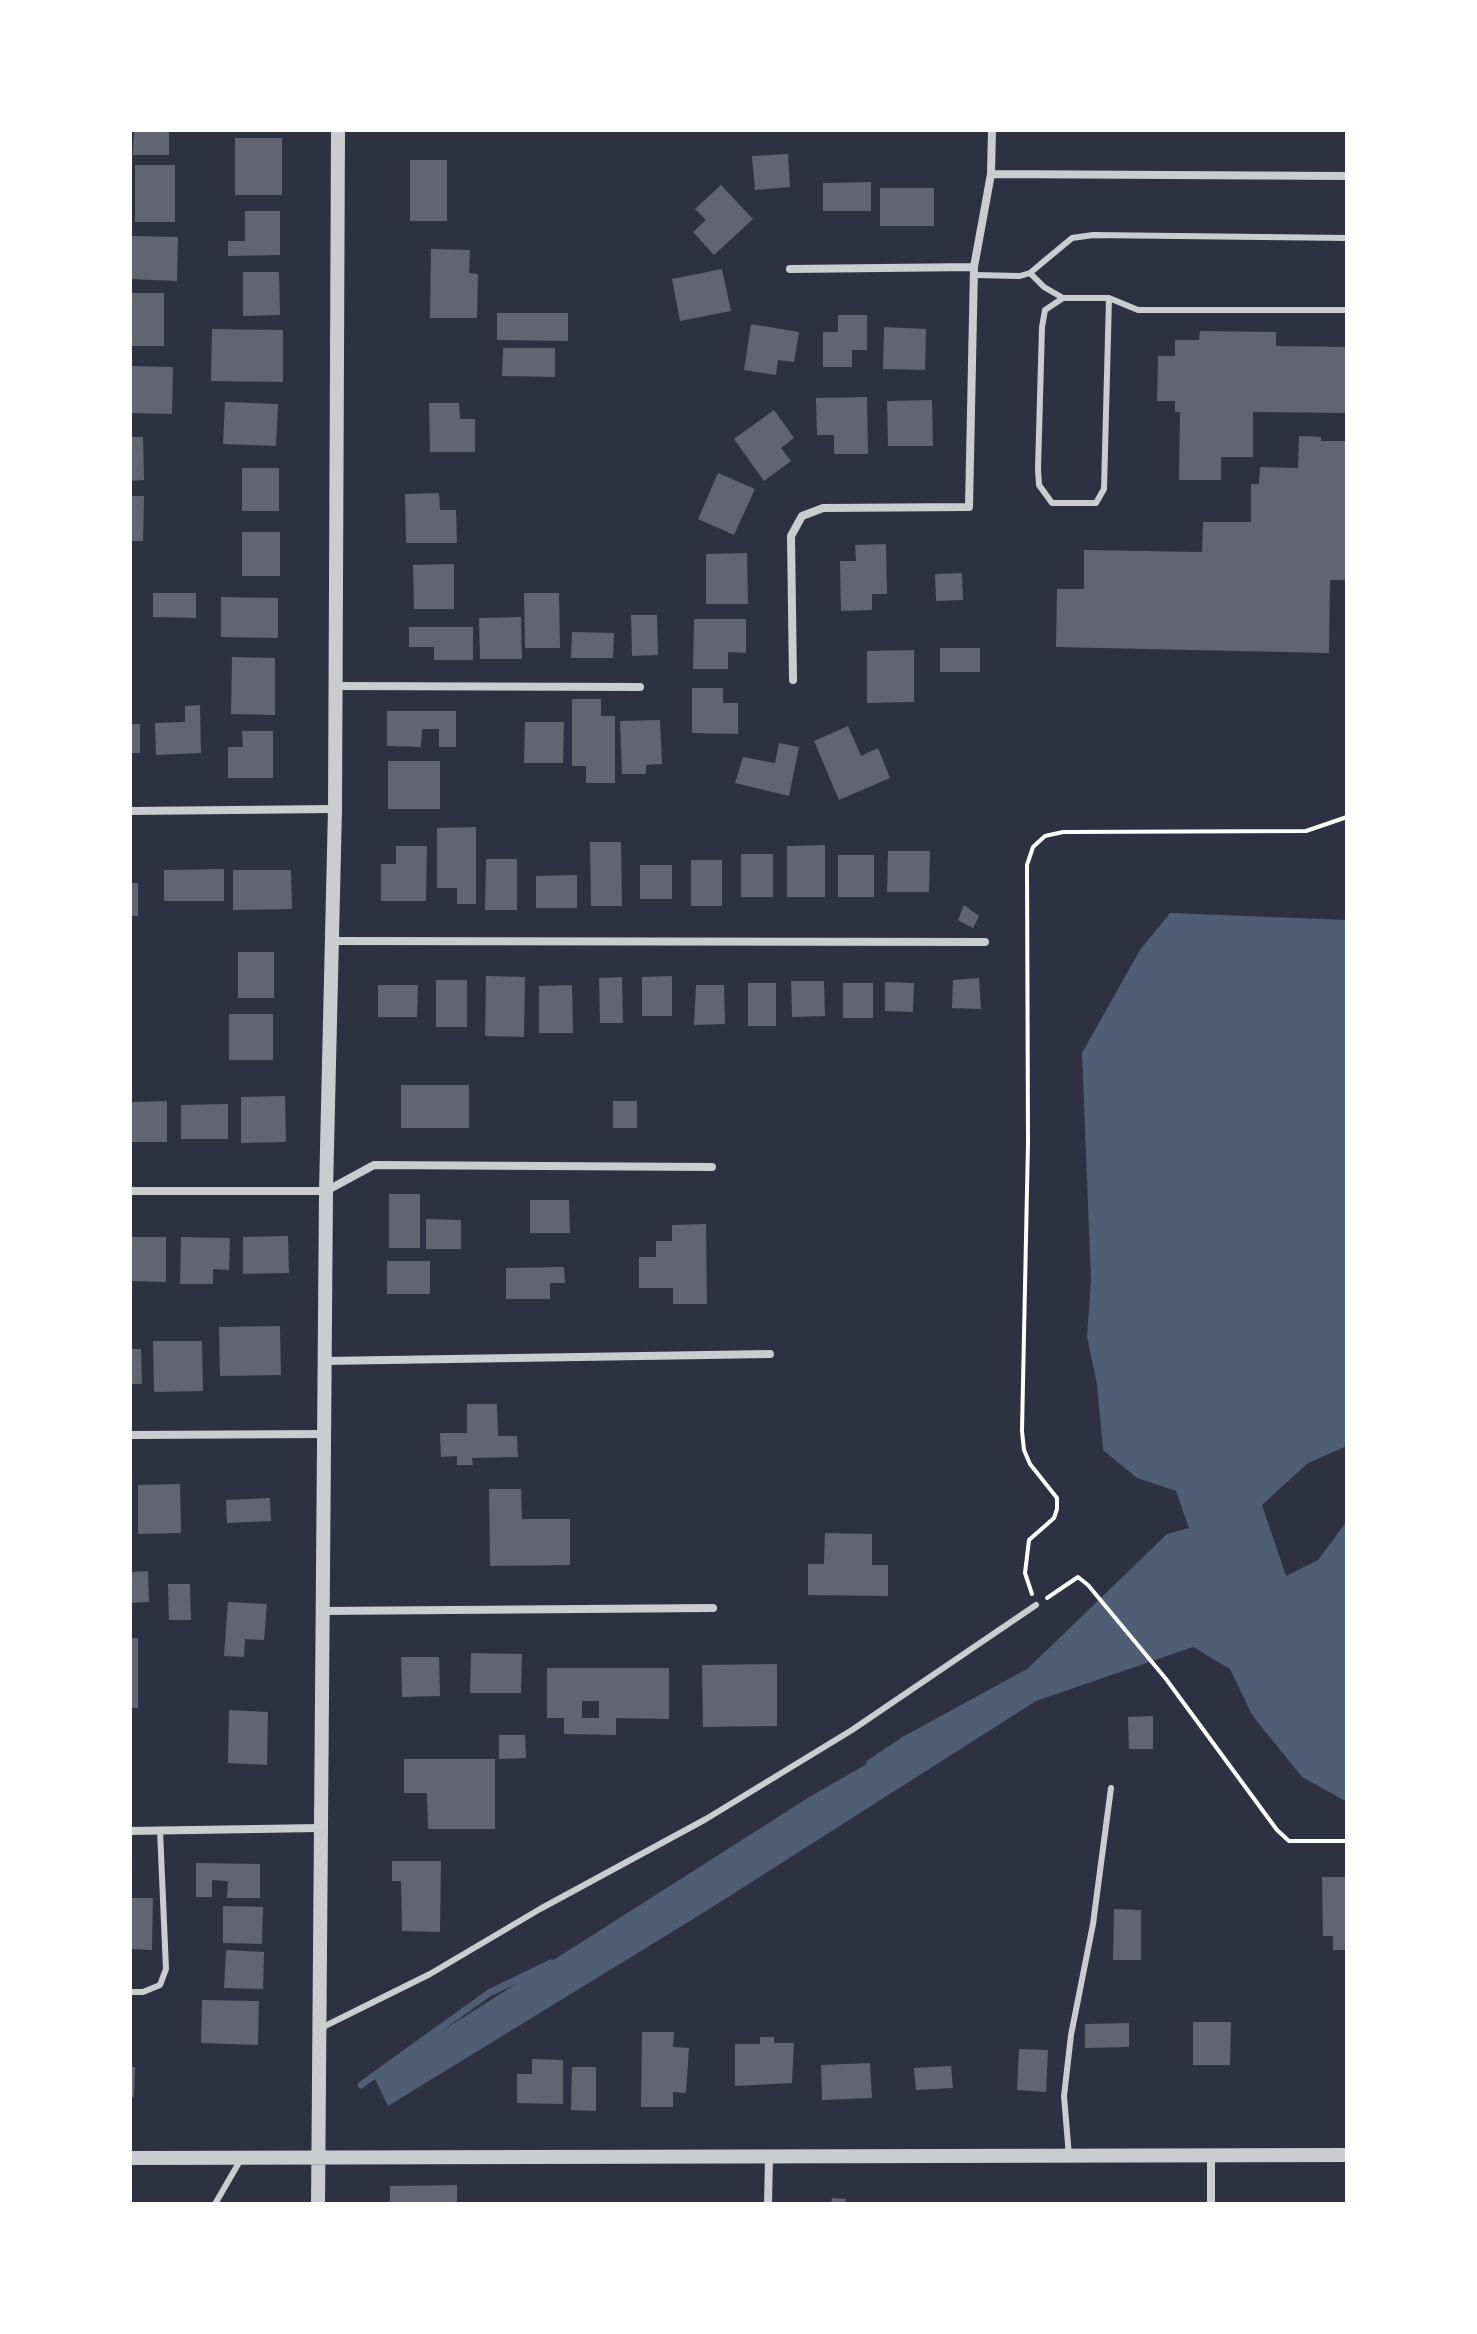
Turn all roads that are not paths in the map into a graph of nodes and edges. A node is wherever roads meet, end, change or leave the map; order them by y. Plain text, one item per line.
1 (338, 130) edge
2 (992, 130) edge
3 (991, 174) junction
4 (1347, 176) edge
5 (1347, 238) edge
6 (790, 269) dead end
7 (974, 271) junction
8 (1030, 273) junction
9 (1063, 298) junction
10 (1109, 298) junction
11 (1347, 310) edge
12 (793, 680) dead end
13 (336, 686) junction
14 (640, 687) dead end
15 (335, 809) junction
16 (130, 811) edge
17 (332, 941) junction
18 (985, 942) dead end
19 (712, 1167) dead end
20 (130, 1191) edge
21 (326, 1191) junction
22 (770, 1354) dead end
23 (324, 1361) junction
24 (323, 1434) junction
25 (130, 1435) edge
26 (1036, 1605) road end
27 (713, 1608) dead end
28 (322, 1611) junction
29 (1111, 1788) dead end
30 (319, 1828) junction
31 (160, 1830) junction
32 (130, 1831) edge
33 (130, 1992) edge
34 (318, 2029) junction
35 (1347, 2155) edge
36 (1069, 2156) junction
37 (1211, 2156) junction
38 (241, 2157) junction
39 (318, 2157) junction
40 (769, 2157) junction
41 (130, 2158) edge
42 (215, 2204) edge
43 (318, 2204) edge
44 (768, 2204) edge
45 (1211, 2204) edge

1 - 13 street
2 - 3 street
3 - 4 street
3 - 7 street
5 - 8 lane
6 - 7 street
7 - 8 lane
7 - 12 street
8 - 9 lane
9 - 10 lane
9 - 10 lane
10 - 11 lane
13 - 14 street
13 - 15 street
15 - 16 street
15 - 17 street
17 - 18 street
17 - 21 street
19 - 21 street
20 - 21 street
21 - 23 street
22 - 23 street
23 - 24 street
24 - 25 street
24 - 28 street
26 - 34 lane
27 - 28 street
28 - 30 street
29 - 36 lane
30 - 31 street
30 - 34 street
31 - 32 street
31 - 33 lane
34 - 39 street
35 - 37 street
36 - 37 street
36 - 40 street
37 - 45 street
38 - 39 street
38 - 41 street
38 - 42 lane
39 - 40 street
39 - 43 street
40 - 44 street

